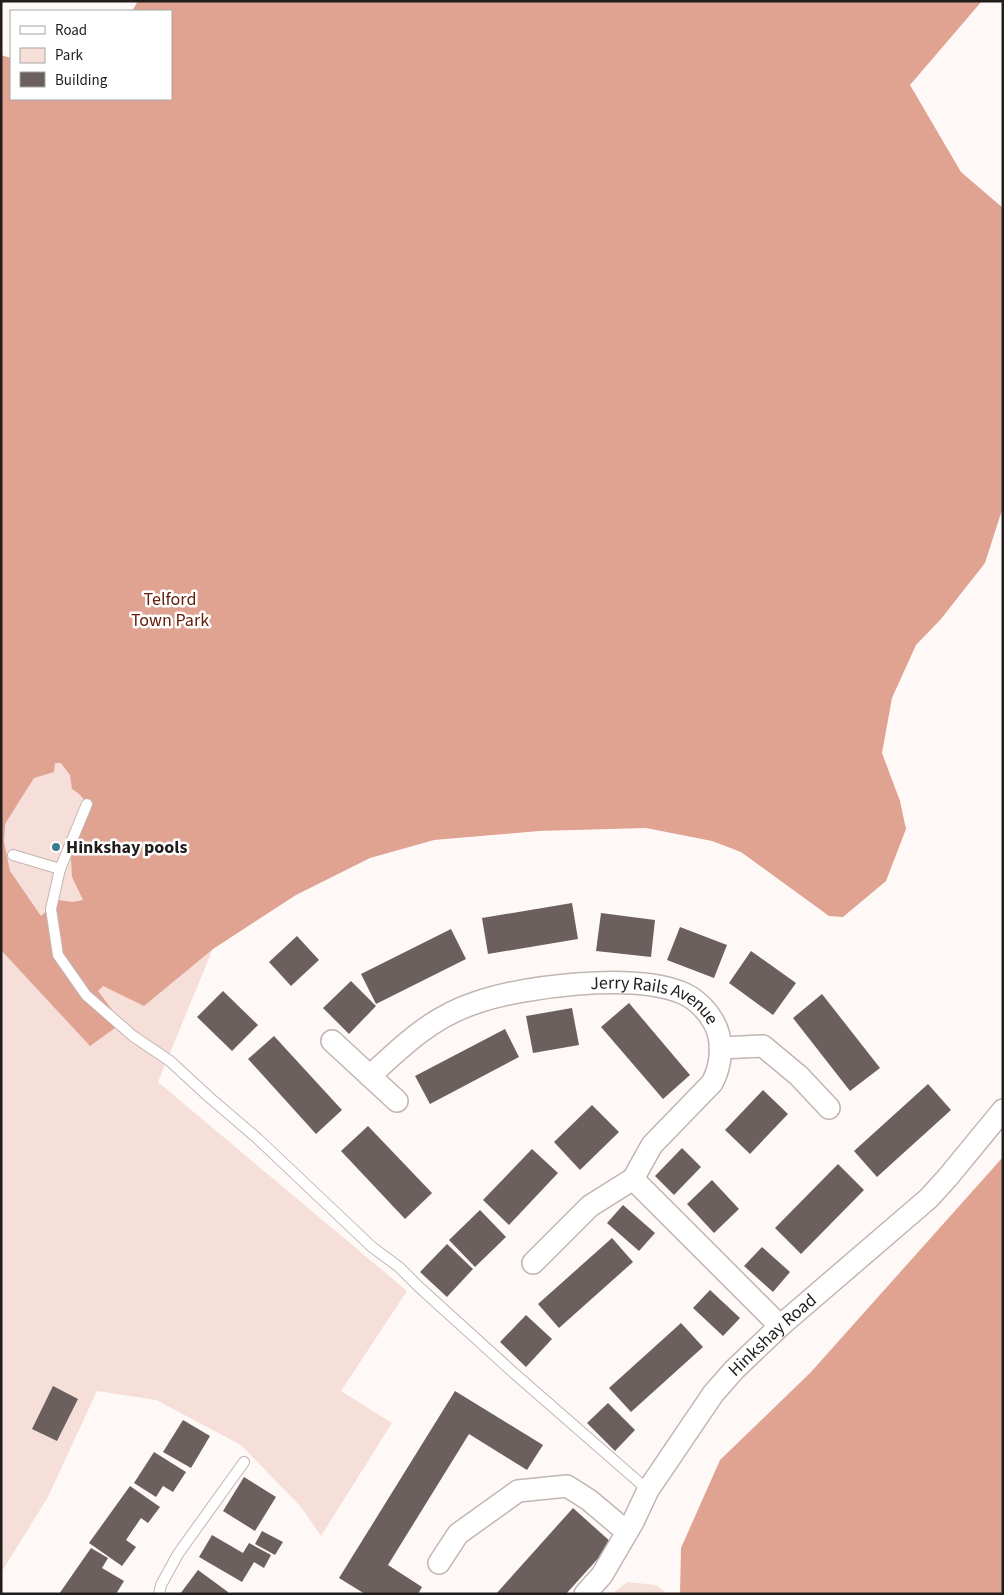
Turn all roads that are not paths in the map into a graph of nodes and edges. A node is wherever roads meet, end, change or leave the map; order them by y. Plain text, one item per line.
1 (86, 804) dead end
2 (13, 855) dead end
3 (60, 869) junction
4 (332, 1042) dead end
5 (720, 1048) junction
6 (370, 1076) junction
7 (397, 1101) dead end
8 (829, 1108) dead end
9 (1003, 1110) edge
10 (632, 1179) junction
11 (533, 1262) dead end
12 (780, 1326) junction
13 (244, 1462) dead end
14 (648, 1490) junction
15 (627, 1532) junction
16 (439, 1563) dead end
17 (159, 1594) edge
18 (584, 1594) edge

1 - 3 lane
2 - 3 lane
3 - 14 lane
4 - 6 street
5 - 6 street, Jerry Rails Avenue
5 - 8 street
5 - 10 street, Jerry Rails Avenue
6 - 7 street
9 - 12 street, Hinkshay Road
10 - 11 street
10 - 12 street
12 - 14 street, Hinkshay Road
13 - 17 lane
14 - 15 street, Hinkshay Road
15 - 16 street
15 - 18 street, Hinkshay Road

